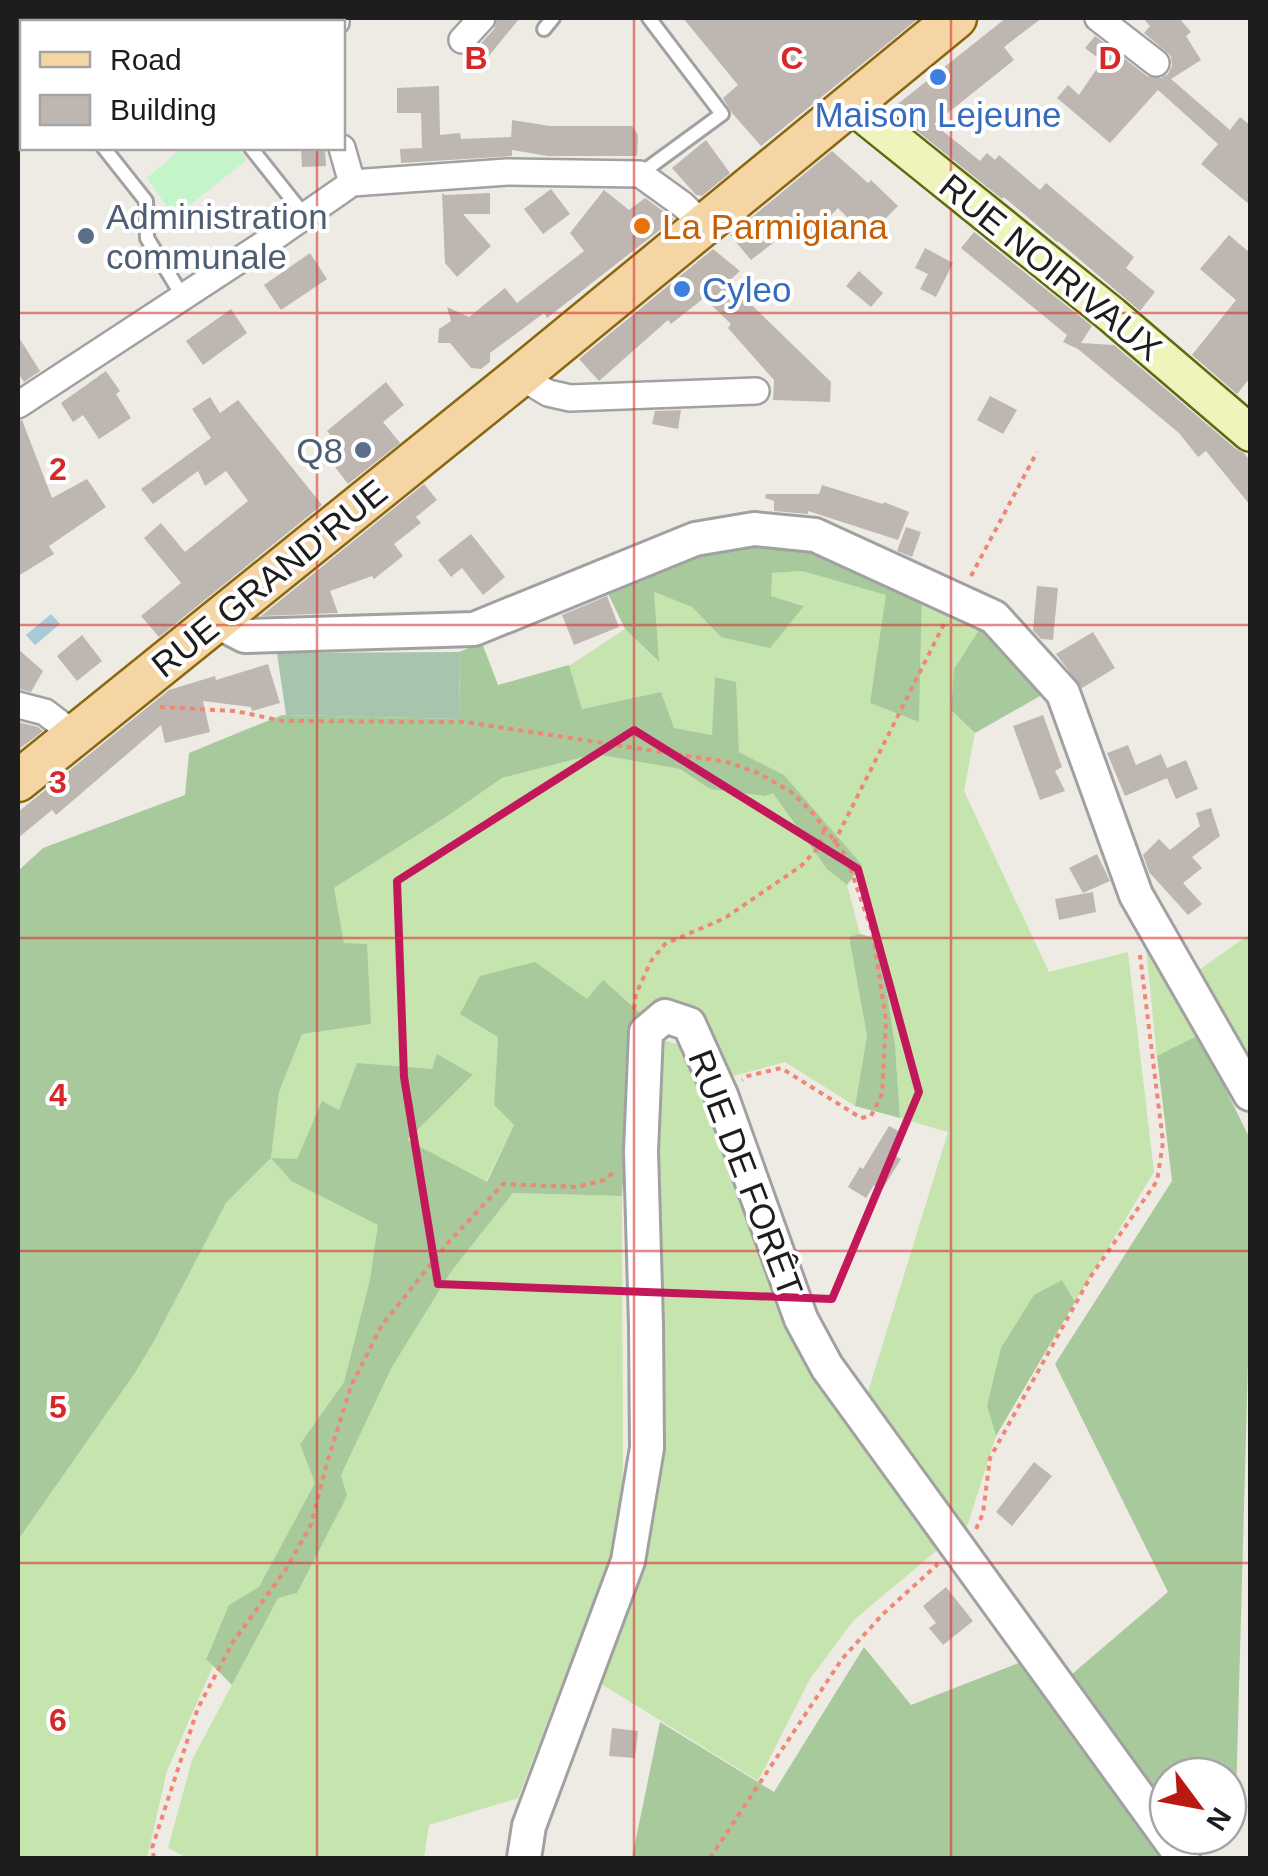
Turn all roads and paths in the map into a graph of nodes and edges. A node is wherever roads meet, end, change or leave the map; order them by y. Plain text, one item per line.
1 (482, 18) edge
2 (649, 18) edge
3 (956, 18) edge
4 (1098, 18) edge
5 (462, 40) dead end
6 (1156, 63) dead end
7 (850, 104) junction
8 (106, 150) edge
9 (253, 150) edge
10 (343, 150) edge
11 (640, 174) junction
12 (352, 183) junction
13 (304, 216) junction
14 (704, 225) junction
15 (183, 297) junction
16 (520, 376) junction
17 (756, 391) dead end
18 (18, 406) edge
19 (1250, 434) edge
20 (1037, 452) dead end
21 (958, 600) junction
22 (216, 621) junction
23 (122, 695) junction
24 (18, 705) edge
25 (75, 734) junction
26 (18, 781) edge
27 (824, 829) junction
28 (834, 843) junction
29 (1145, 910) junction
30 (634, 1010) dead end
31 (721, 1094) junction
32 (1250, 1094) edge
33 (641, 1151) junction
34 (960, 1552) junction
35 (154, 1858) edge
36 (524, 1858) edge
37 (710, 1858) edge
38 (1183, 1858) edge

1 - 5 street
2 - 11 lane
3 - 7 main road, RUE GRAND'RUE
4 - 6 street
7 - 14 main road, RUE GRAND'RUE
7 - 19 main road, RUE NOIRIVAUX
8 - 15 lane
9 - 13 lane
10 - 12 street
11 - 12 street
11 - 14 street
12 - 13 street
13 - 15 street
14 - 16 main road, RUE GRAND'RUE
15 - 18 street
16 - 17 street
16 - 22 main road, RUE GRAND'RUE
20 - 21 path
21 - 22 street
21 - 28 path
21 - 29 street
22 - 23 main road, RUE GRAND'RUE
23 - 25 main road, RUE GRAND'RUE
23 - 27 path
24 - 25 street
25 - 26 main road, RUE GRAND'RUE
27 - 28 path
27 - 30 path
28 - 31 path
29 - 32 street
29 - 34 path
31 - 33 street, RUE DE FORÊT
31 - 34 street, RUE DE FORÊT
33 - 35 path
33 - 36 street, RUE DE FORÊT
34 - 37 path
34 - 38 street, RUE DE FORÊT

